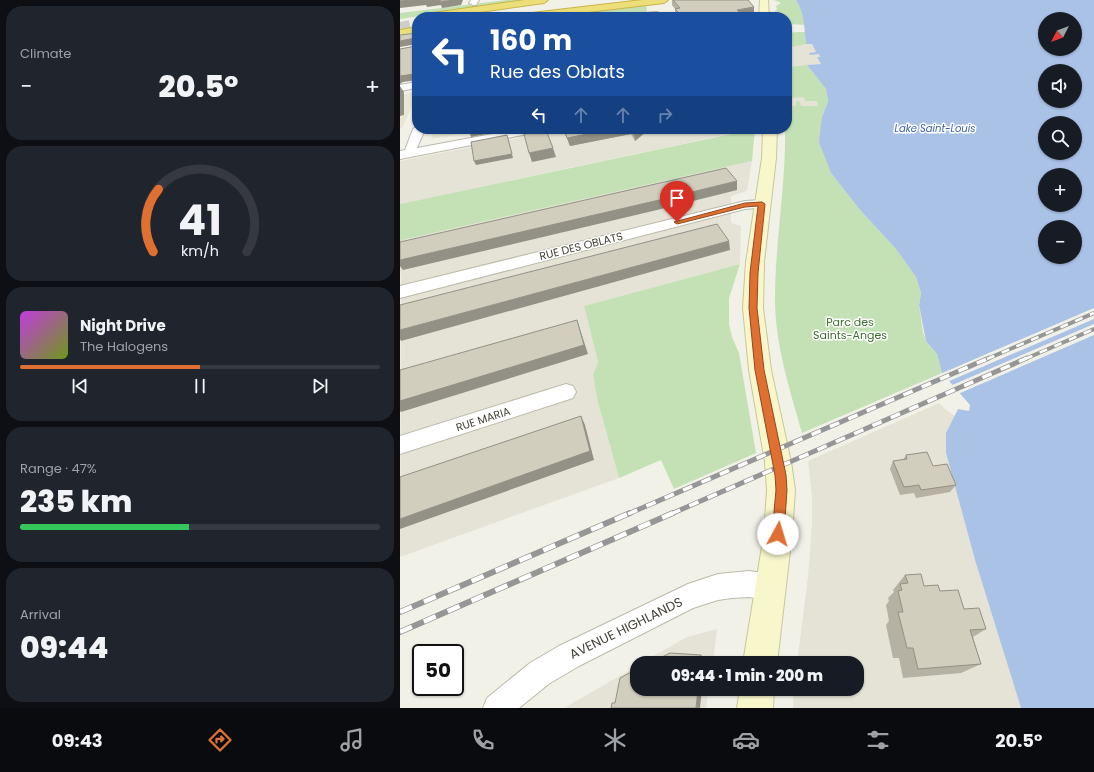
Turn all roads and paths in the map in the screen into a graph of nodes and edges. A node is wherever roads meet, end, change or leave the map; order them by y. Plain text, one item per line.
1 (545, 0) edge
2 (548, 0) edge
3 (764, 0) edge
4 (655, 2) edge
5 (461, 12) edge
6 (485, 12) edge
7 (567, 12) edge
8 (656, 12) edge
9 (764, 12) edge
10 (412, 28) edge
11 (400, 29) edge
12 (412, 31) edge
13 (400, 33) edge
14 (412, 87) edge
15 (400, 88) edge
16 (417, 134) edge
17 (511, 134) edge
18 (770, 134) edge
19 (405, 154) edge
20 (762, 204) junction
21 (400, 292) edge
22 (566, 392) dead end
23 (400, 445) edge
24 (770, 587) junction
25 (761, 656) edge
26 (756, 696) edge
27 (497, 708) edge
28 (755, 708) edge

1 - 5 highway
2 - 6 highway
3 - 9 main road
4 - 7 highway
4 - 8 street
10 - 11 highway
12 - 13 highway
14 - 15 street
16 - 19 street
17 - 19 street
18 - 20 main road
20 - 21 street, RUE DES OBLATS
20 - 24 main road
22 - 23 street, RUE MARIA
24 - 25 main road
24 - 27 street, AVENUE HIGHLANDS
26 - 28 main road

